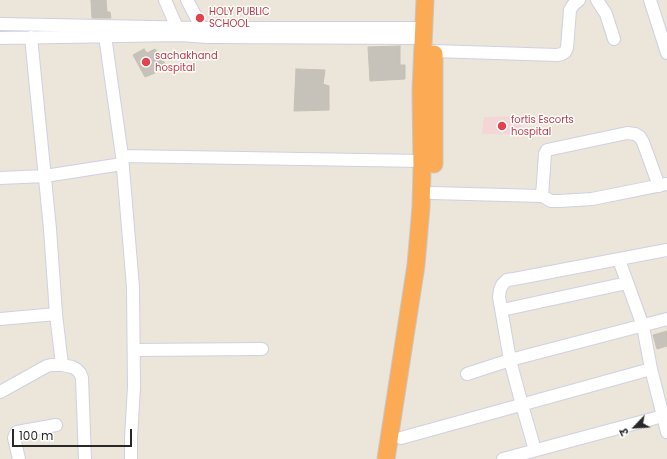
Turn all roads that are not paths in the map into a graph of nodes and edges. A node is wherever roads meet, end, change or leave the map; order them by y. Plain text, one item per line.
1 (165, 0) edge
2 (187, 0) edge
3 (425, 0) edge
4 (435, 0) edge
5 (579, 0) edge
6 (597, 0) edge
7 (650, 0) edge
8 (0, 24) edge
9 (179, 31) junction
10 (204, 33) junction
11 (424, 33) junction
12 (105, 36) junction
13 (31, 37) junction
14 (0, 38) edge
15 (614, 39) dead end
16 (434, 51) junction
17 (667, 54) edge
18 (122, 160) junction
19 (422, 161) junction
20 (45, 176) junction
21 (0, 178) edge
22 (663, 185) edge
23 (432, 193) junction
24 (542, 196) junction
25 (667, 250) edge
26 (619, 260) junction
27 (627, 283) junction
28 (502, 310) junction
29 (56, 314) junction
30 (0, 319) edge
31 (667, 319) edge
32 (643, 326) junction
33 (262, 349) dead end
34 (134, 350) junction
35 (510, 360) junction
36 (62, 365) junction
37 (651, 369) junction
38 (467, 374) dead end
39 (0, 392) edge
40 (522, 405) junction
41 (665, 416) edge
42 (56, 425) dead end
43 (667, 432) edge
44 (400, 438) junction
45 (535, 450) junction
46 (19, 459) edge
47 (85, 459) edge
48 (131, 459) edge
49 (386, 459) edge
50 (397, 459) edge
51 (503, 459) edge

1 - 9 street
2 - 10 street
3 - 11 highway
4 - 16 highway
5 - 16 street
6 - 15 street
7 - 17 street
8 - 9 street
9 - 10 street
9 - 12 street
10 - 11 street
11 - 19 highway
12 - 13 street
12 - 18 street
13 - 14 street
13 - 20 street
16 - 23 highway
18 - 19 street
18 - 20 street
18 - 34 street
19 - 49 highway
20 - 21 street
20 - 29 street
22 - 24 street
22 - 24 street
23 - 24 street
23 - 44 highway
25 - 26 street
26 - 27 street
26 - 28 street
27 - 28 street
27 - 32 street
28 - 35 street
29 - 30 street
29 - 36 street
31 - 32 street
32 - 35 street
32 - 37 street
33 - 34 street
34 - 48 street
35 - 38 street
35 - 40 street
36 - 39 street
36 - 47 street
37 - 40 street
37 - 41 street
40 - 44 street
40 - 45 street
41 - 43 street
41 - 45 street
42 - 46 street
44 - 50 highway
45 - 51 street

